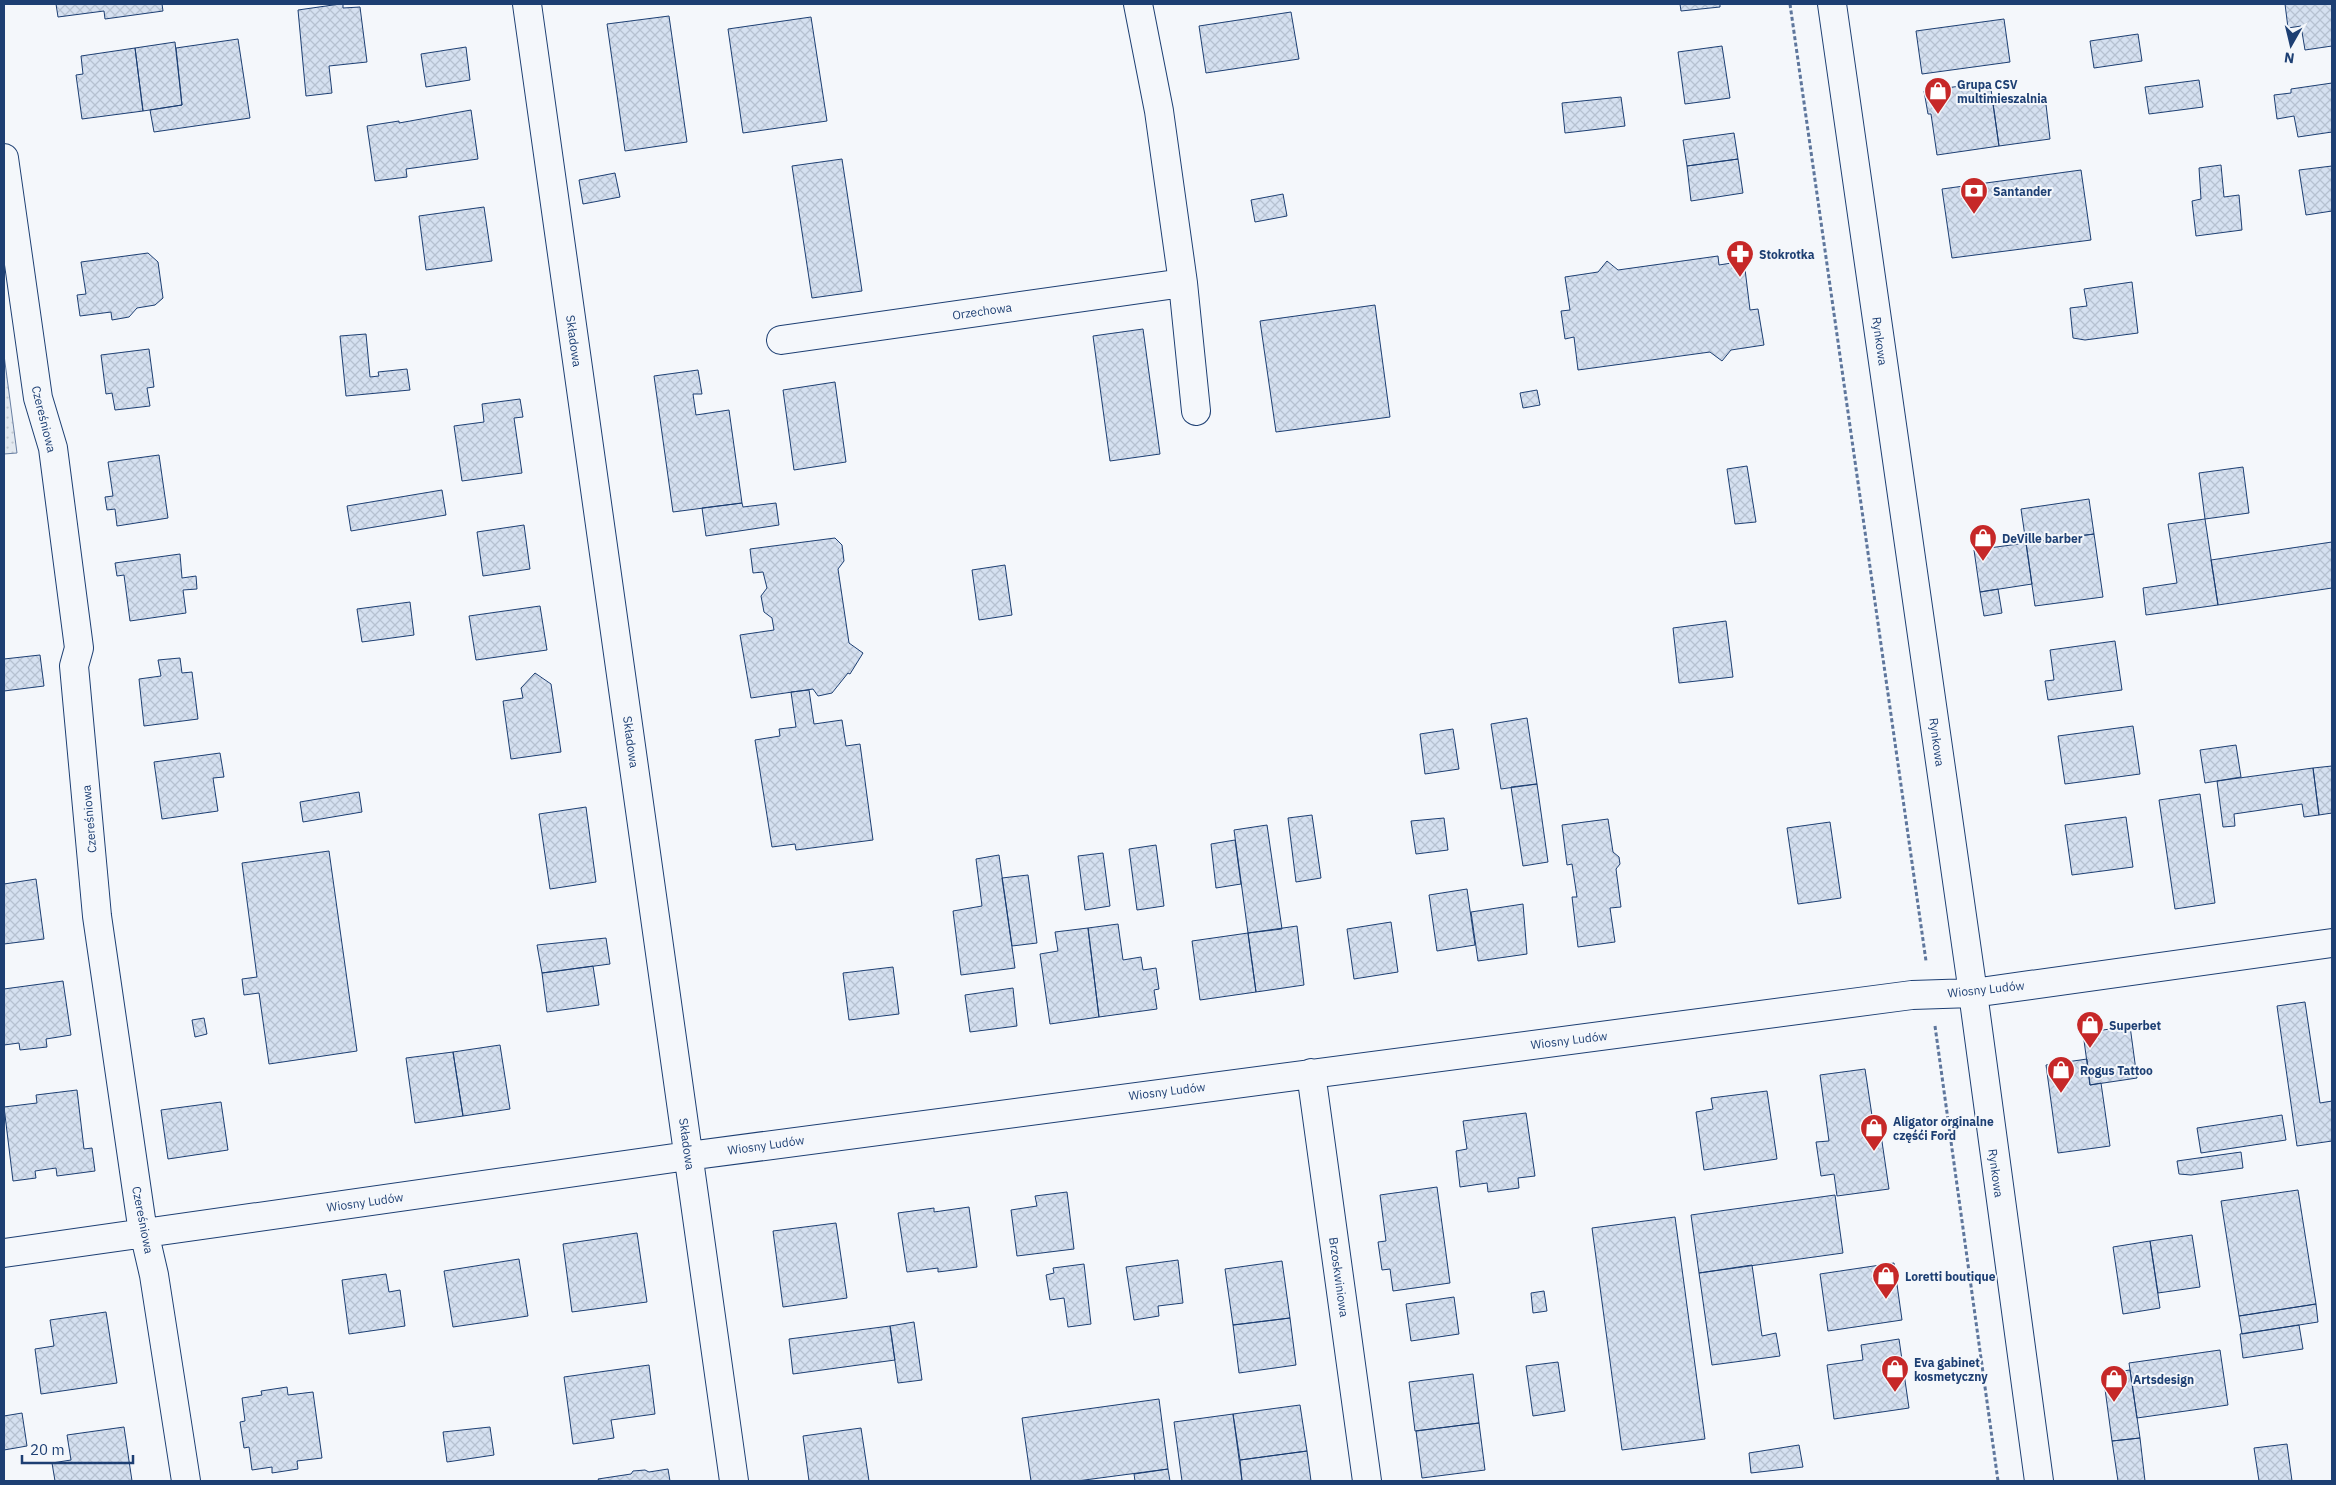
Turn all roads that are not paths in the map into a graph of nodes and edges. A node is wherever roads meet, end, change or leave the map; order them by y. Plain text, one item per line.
1 (527, 4) edge
2 (1138, 4) edge
3 (1832, 4) edge
4 (4, 158) edge
5 (1183, 283) junction
6 (781, 340) dead end
7 (1196, 410) dead end
8 (2332, 943) edge
9 (1973, 993) junction
10 (1311, 1073) junction
11 (688, 1156) junction
12 (144, 1234) junction
13 (4, 1253) edge
14 (186, 1481) edge
15 (734, 1481) edge
16 (1367, 1481) edge
17 (2039, 1481) edge

1 - 11 street, Składowa
2 - 5 street
3 - 9 street, Rynkowa
4 - 12 street, Czereśniowa
5 - 6 street, Orzechowa
5 - 7 street
8 - 9 street, Wiosny Ludów
9 - 10 street, Wiosny Ludów
9 - 17 street, Rynkowa
10 - 11 street, Wiosny Ludów
10 - 16 street, Brzoskwiniowa
11 - 12 street, Wiosny Ludów
11 - 15 street, Składowa
12 - 13 street, Wiosny Ludów
12 - 14 street, Czereśniowa

